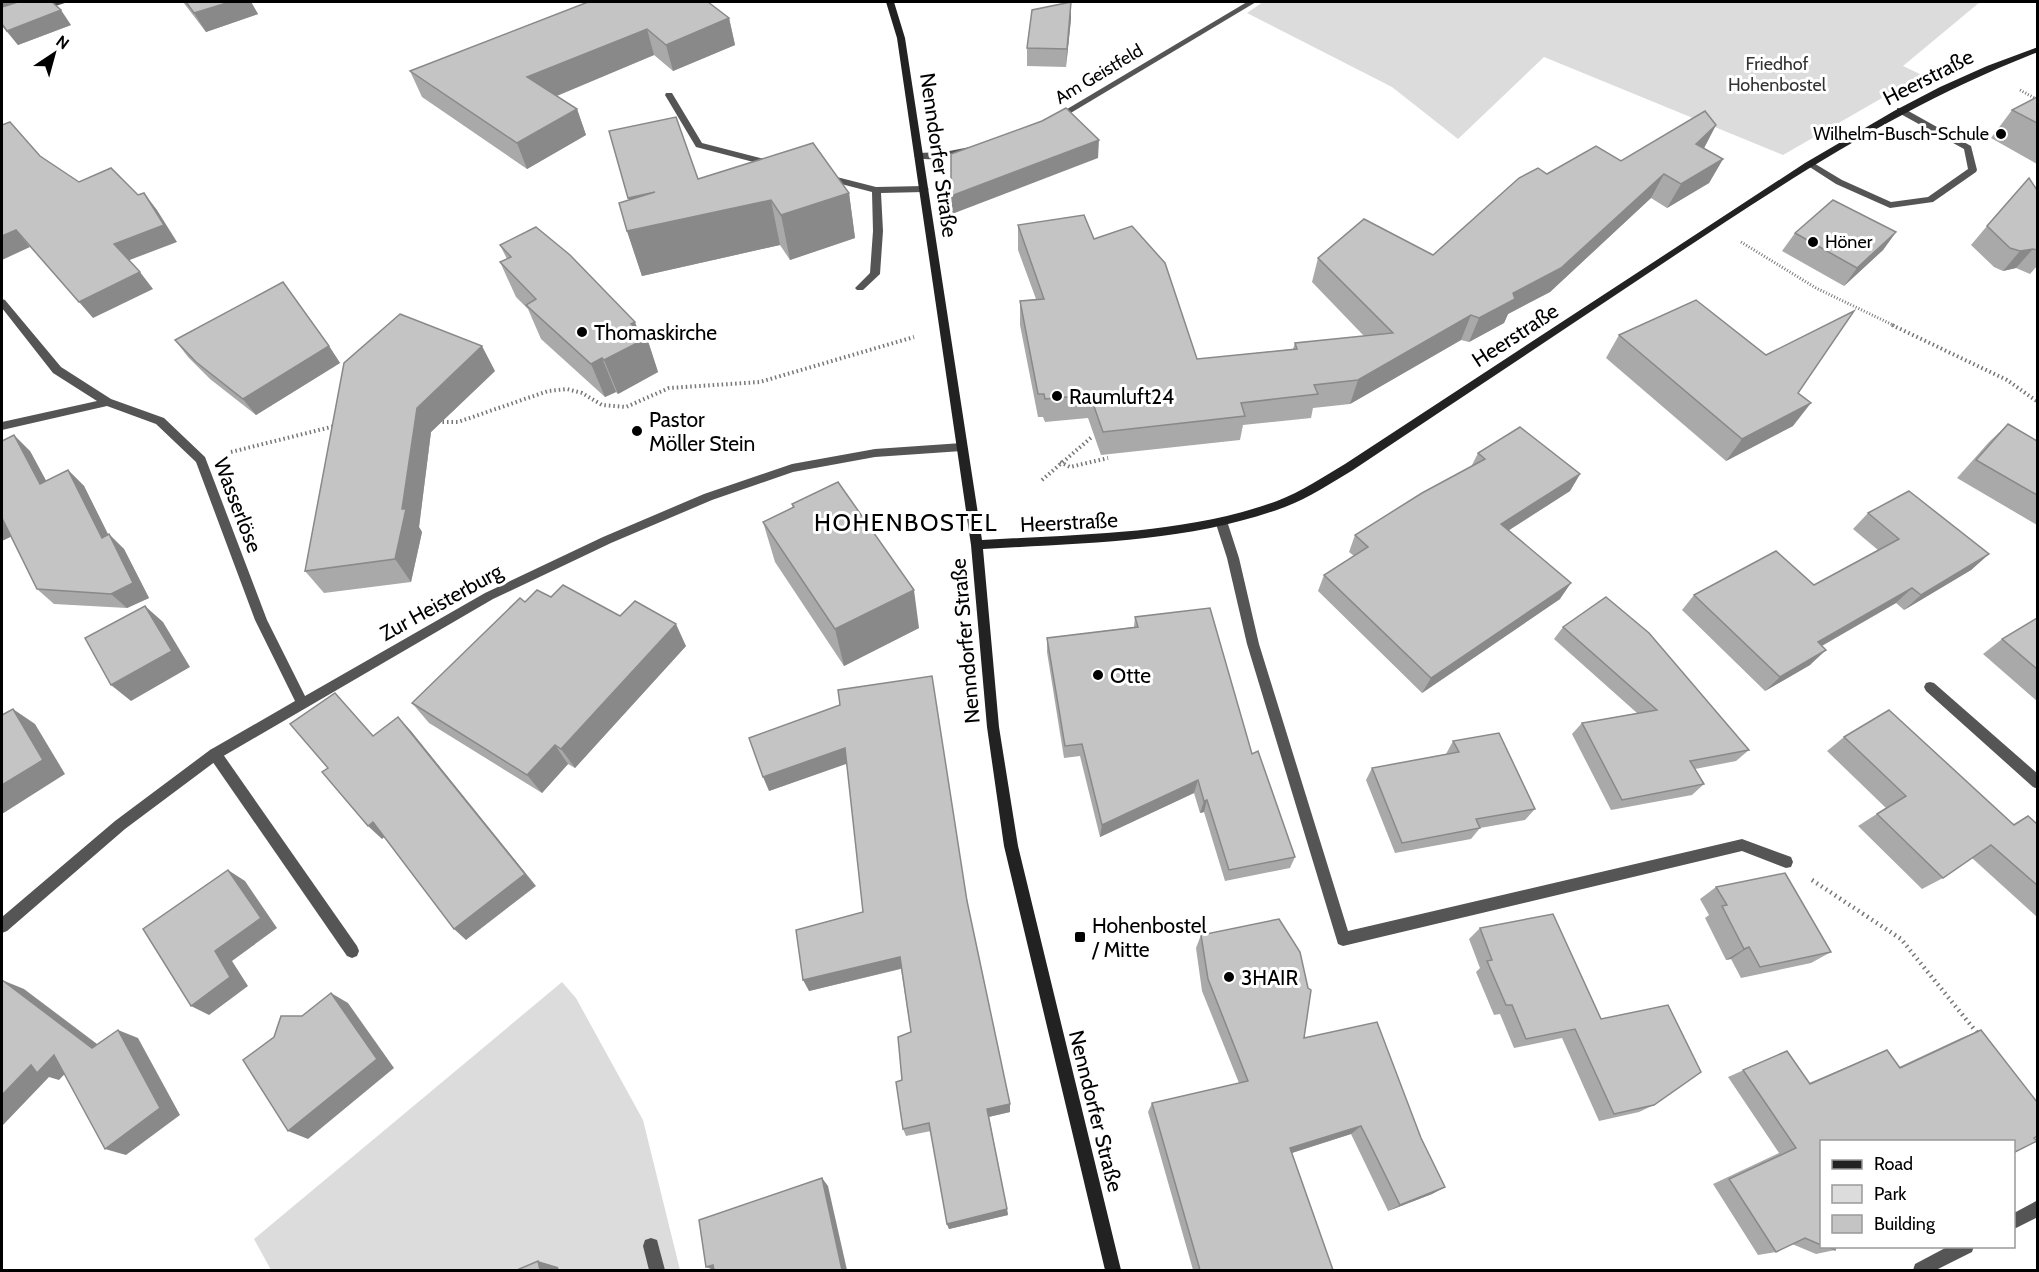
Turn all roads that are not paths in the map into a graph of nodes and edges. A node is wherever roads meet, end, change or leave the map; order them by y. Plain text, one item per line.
1 (64, 2) edge
2 (890, 2) edge
3 (1252, 2) edge
4 (33, 11) edge
5 (2037, 49) edge
6 (669, 95) dead end
7 (1900, 110) junction
8 (1046, 123) edge
9 (984, 147) edge
10 (918, 156) junction
11 (1809, 165) junction
12 (788, 168) edge
13 (810, 173) edge
14 (924, 189) junction
15 (876, 190) junction
16 (860, 288) dead end
17 (2, 302) edge
18 (107, 402) junction
19 (2, 426) edge
20 (962, 447) junction
21 (1222, 524) junction
22 (978, 545) junction
23 (1930, 687) dead end
24 (302, 702) junction
25 (215, 754) junction
26 (2037, 783) edge
27 (1786, 862) road end
28 (2, 926) edge
29 (352, 951) dead end
30 (2037, 1208) edge
31 (2015, 1220) edge
32 (651, 1246) dead end
33 (1962, 1248) edge
34 (657, 1270) edge
35 (1113, 1270) edge
36 (1921, 1270) edge

1 - 4 street
2 - 10 street, Nenndorfer Straße
3 - 8 street, Am Geistfeld
5 - 7 street, Heerstraße
6 - 12 street
7 - 11 street, Heerstraße
7 - 11 street
9 - 10 street
10 - 14 street, Nenndorfer Straße
11 - 21 street, Heerstraße
13 - 15 street
14 - 15 street
14 - 20 street, Nenndorfer Straße
15 - 16 street
17 - 18 street, Wasserlöse
18 - 19 street
18 - 24 street, Wasserlöse
20 - 22 street, Nenndorfer Straße
20 - 24 street, Zur Heisterburg
21 - 22 street, Heerstraße
21 - 27 street
22 - 35 street, Nenndorfer Straße
23 - 26 street
24 - 25 street, Zur Heisterburg
25 - 28 street, Zur Heisterburg
25 - 29 street
30 - 31 street
32 - 34 street
33 - 36 street

